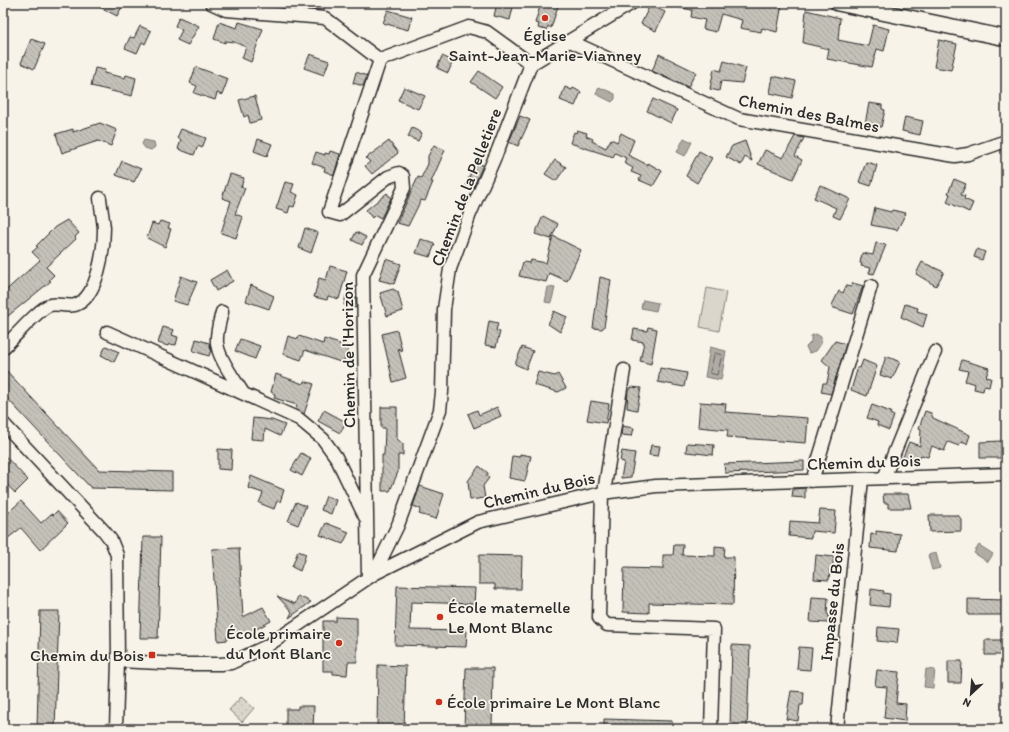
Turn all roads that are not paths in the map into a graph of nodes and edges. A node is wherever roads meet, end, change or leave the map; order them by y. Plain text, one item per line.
1 (211, 3) edge
2 (632, 3) edge
3 (838, 3) edge
4 (1006, 38) edge
5 (570, 41) junction
6 (380, 60) junction
7 (531, 64) junction
8 (1006, 141) edge
9 (100, 198) dead end
10 (871, 286) dead end
11 (222, 312) dead end
12 (107, 332) dead end
13 (3, 348) edge
14 (935, 352) dead end
15 (624, 370) dead end
16 (243, 393) junction
17 (3, 423) edge
18 (1006, 474) edge
19 (884, 478) junction
20 (862, 479) junction
21 (812, 481) junction
22 (603, 492) junction
23 (367, 520) junction
24 (371, 575) junction
25 (118, 661) junction
26 (116, 729) edge
27 (711, 729) edge
28 (837, 729) edge

1 - 6 street
2 - 5 street
3 - 4 main road
5 - 7 street
5 - 8 street, Chemin des Balmes
6 - 7 street
6 - 23 street, Chemin de l'Horizon
7 - 24 street, Chemin de la Pelletiere
9 - 13 street
10 - 21 street
11 - 16 street
12 - 16 street
14 - 19 street
15 - 22 street
16 - 23 street
17 - 25 street
18 - 19 street, Chemin du Bois
19 - 20 street, Chemin du Bois
20 - 21 street, Chemin du Bois
20 - 28 street, Impasse du Bois
21 - 22 street, Chemin du Bois
22 - 24 street, Chemin du Bois
22 - 27 street
23 - 24 street, Chemin de l'Horizon
24 - 25 street, Chemin du Bois
25 - 26 street

